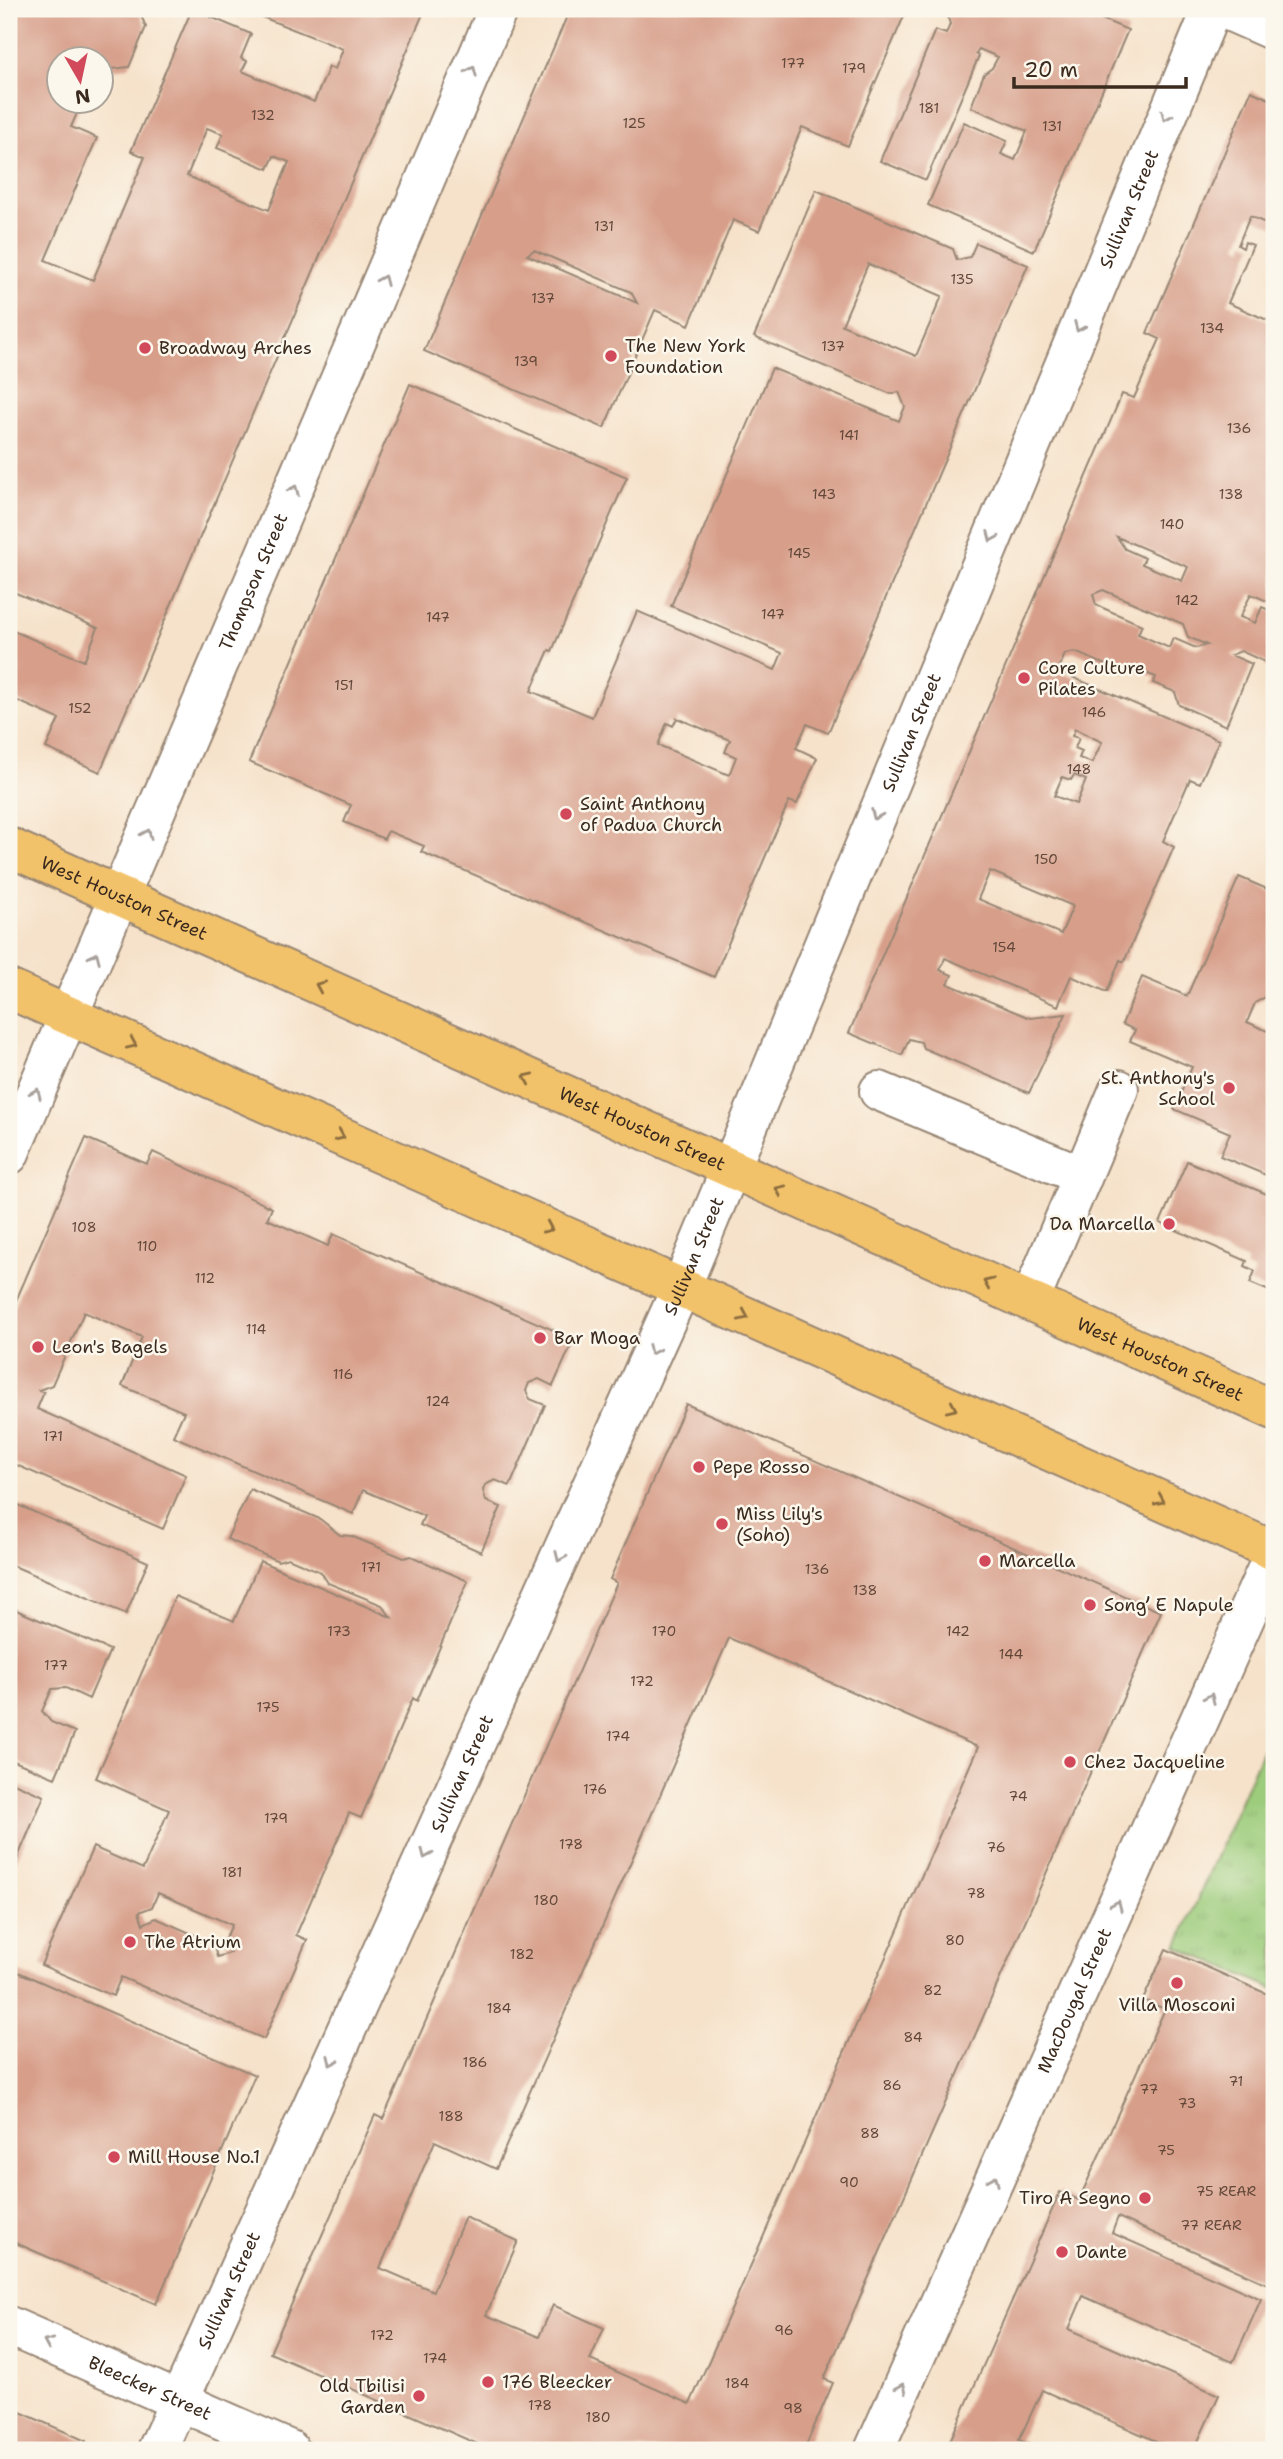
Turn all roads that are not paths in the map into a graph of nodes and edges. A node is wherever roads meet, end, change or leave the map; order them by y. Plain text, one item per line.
1 (498, 9) edge
2 (1212, 9) edge
3 (1224, 9) edge
4 (1274, 31) edge
5 (9, 847) edge
6 (121, 897) junction
7 (9, 989) edge
8 (69, 1017) junction
9 (1119, 1089) dead end
10 (878, 1091) dead end
11 (9, 1155) edge
12 (730, 1169) junction
13 (1083, 1176) junction
14 (681, 1288) junction
15 (1030, 1301) junction
16 (1274, 1410) edge
17 (1274, 1552) edge
18 (9, 2326) edge
19 (179, 2401) junction
20 (158, 2450) edge
21 (290, 2450) edge
22 (874, 2450) edge

6 -> 1 street, Thompson Street
2 -> 12 street, Sullivan Street
3 - 4 street
5 - 6 main road, West Houston Street
8 -> 6 street, Thompson Street
12 -> 6 main road, West Houston Street
7 - 8 main road
11 -> 8 street, Thompson Street
8 -> 14 main road
9 - 13 street
10 - 13 street
12 - 14 street, Sullivan Street
15 -> 12 main road, West Houston Street
13 - 15 street
14 -> 17 main road
14 -> 19 street, Sullivan Street
15 - 16 main road, West Houston Street
22 -> 17 street, MacDougal Street
19 -> 18 street, Bleecker Street
19 - 20 street, Sullivan Street
19 - 21 street, Bleecker Street

